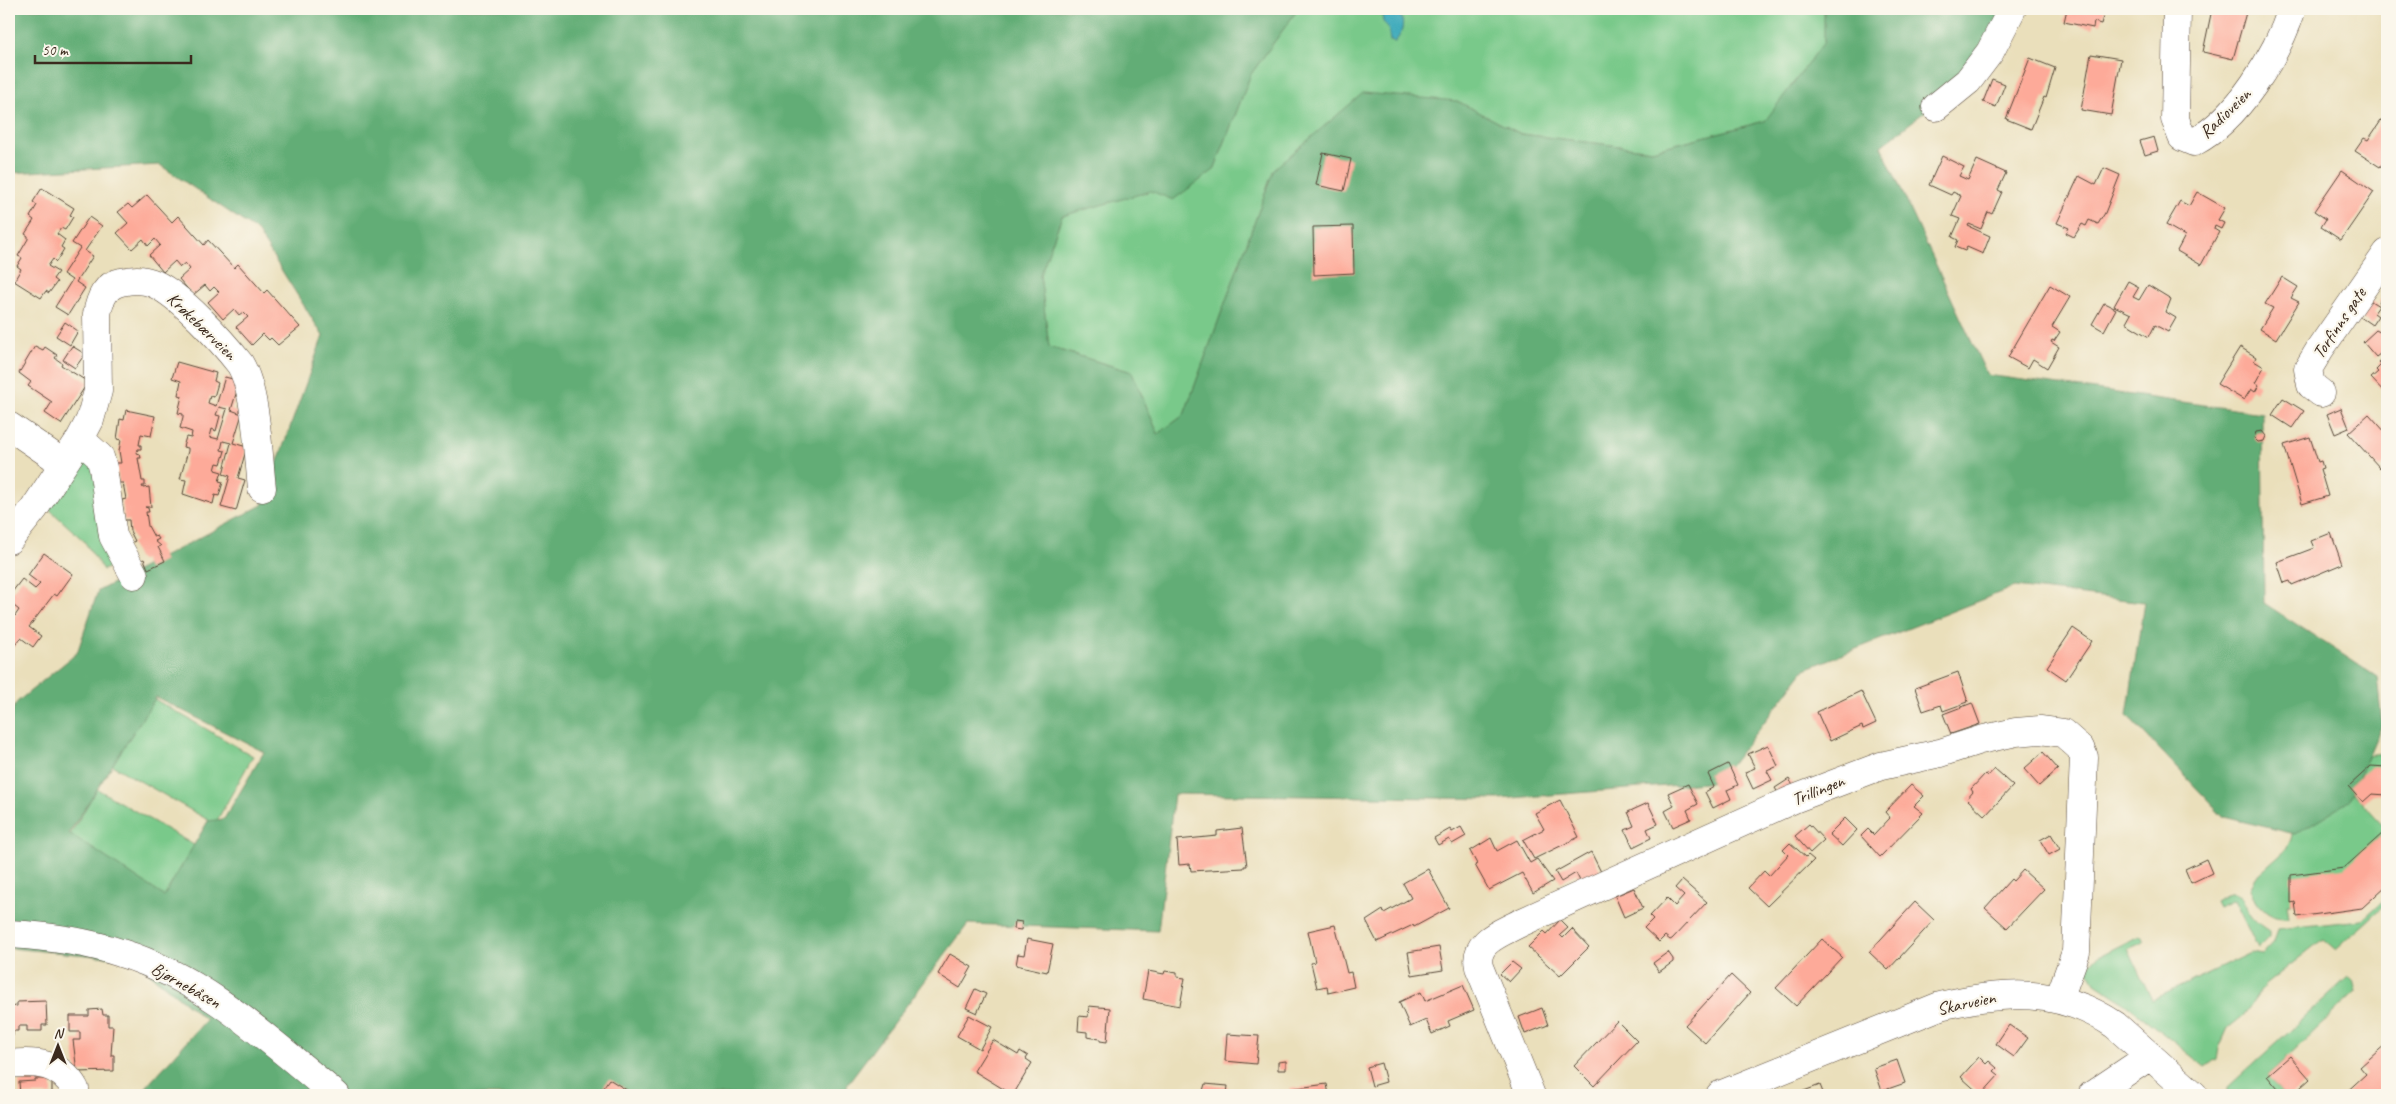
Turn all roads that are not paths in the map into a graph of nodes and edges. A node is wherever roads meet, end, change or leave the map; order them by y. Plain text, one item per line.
1 (2012, 9) edge
2 (2177, 9) edge
3 (2292, 9) edge
4 (1936, 107) dead end
5 (2387, 253) edge
6 (2321, 393) dead end
7 (9, 426) edge
8 (80, 439) junction
9 (63, 463) junction
10 (262, 488) dead end
11 (9, 540) edge
12 (134, 575) dead end
13 (9, 934) edge
14 (2059, 999) junction
15 (2150, 1056) junction
16 (9, 1064) edge
17 (75, 1089) dead end
18 (336, 1095) edge
19 (1531, 1095) edge
20 (1720, 1095) edge
21 (2092, 1095) edge
22 (2194, 1095) edge

1 - 4 street
2 - 3 street, Radioveien
5 - 6 street, Torfinns gate
7 - 9 street
8 - 9 street, Krøkebærveien
8 - 10 street, Krøkebærveien
8 - 12 street
9 - 11 street, Krøkebærveien
13 - 18 street, Bjørnebåsen
14 - 15 street, Skarveien
14 - 19 street, Trillingen
14 - 20 street, Skarveien
15 - 21 street
15 - 22 street, Skarveien
16 - 17 street

